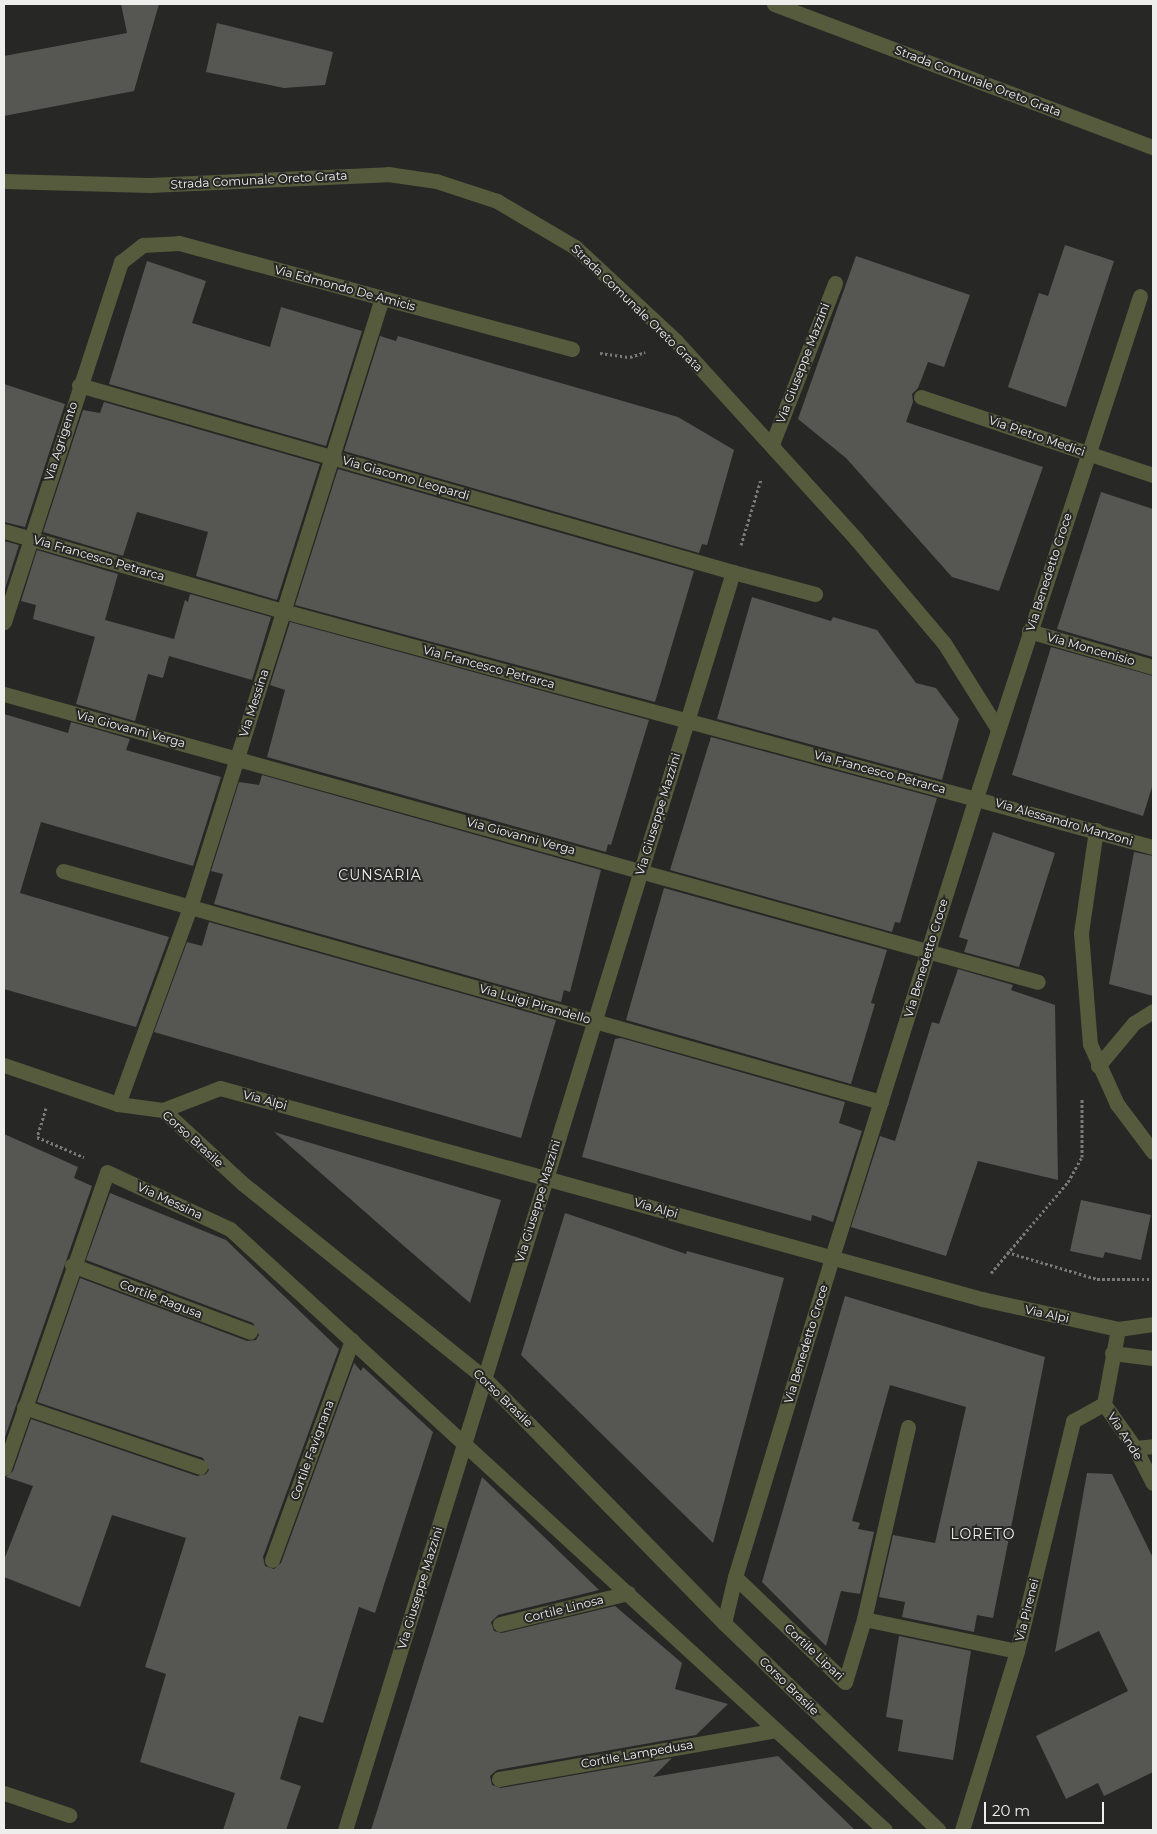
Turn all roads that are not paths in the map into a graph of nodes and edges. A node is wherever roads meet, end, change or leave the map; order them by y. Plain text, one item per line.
1 (774, 4) edge
2 (1153, 147) edge
3 (4, 181) edge
4 (121, 262) joint
5 (835, 283) dead end
6 (1140, 296) dead end
7 (382, 298) junction
8 (572, 349) road end
9 (78, 385) junction
10 (921, 397) dead end
11 (772, 444) junction
12 (1088, 454) junction
13 (332, 457) junction
14 (1153, 474) edge
15 (4, 531) edge
16 (30, 538) junction
17 (733, 572) junction
18 (815, 594) dead end
19 (283, 611) junction
20 (4, 622) edge
21 (1029, 631) junction
22 (1153, 667) edge
23 (4, 694) edge
24 (686, 721) junction
25 (998, 729) junction
26 (237, 758) junction
27 (976, 798) junction
28 (1096, 830) junction
29 (1153, 847) edge
30 (640, 869) junction
31 (63, 871) dead end
32 (190, 907) junction
33 (928, 950) junction
34 (1038, 982) dead end
35 (1153, 1011) edge
36 (594, 1021) junction
37 (4, 1065) edge
38 (1098, 1066) junction
39 (881, 1102) junction
40 (118, 1104) junction
41 (162, 1110) junction
42 (1153, 1152) edge
43 (545, 1178) junction
44 (832, 1257) junction
45 (72, 1265) junction
46 (1153, 1324) edge
47 (1118, 1329) junction
48 (250, 1332) dead end
49 (352, 1340) junction
50 (1112, 1353) junction
51 (1153, 1358) edge
52 (484, 1377) junction
53 (1104, 1404) junction
54 (24, 1407) junction
55 (908, 1427) dead end
56 (464, 1442) junction
57 (1153, 1446) edge
58 (1135, 1448) junction
59 (200, 1467) dead end
60 (4, 1468) edge
61 (1153, 1484) edge
62 (272, 1560) dead end
63 (735, 1577) junction
64 (628, 1594) junction
65 (864, 1619) junction
66 (724, 1623) junction
67 (500, 1624) dead end
68 (1017, 1651) junction
69 (776, 1730) junction
70 (499, 1779) dead end
71 (4, 1793) edge
72 (68, 1815) dead end
73 (345, 1830) edge
74 (885, 1830) edge
75 (938, 1830) edge
76 (962, 1830) edge

1 - 2 street, Strada Comunale Oreto Grata
3 - 11 street, Strada Comunale Oreto Grata
4 - 7 street, Via Edmondo De Amicis
4 - 9 street, Via Agrigento
5 - 11 street, Via Giuseppe Mazzini
6 - 12 street, Via Benedetto Croce
7 - 8 street, Via Edmondo De Amicis
7 - 13 street, Via Messina
9 - 13 street, Via Giacomo Leopardi
9 - 16 street, Via Agrigento
10 - 12 street, Via Pietro Medici
11 - 25 street, Strada Comunale Oreto Grata
12 - 14 street, Via Pietro Medici
12 - 21 street, Via Benedetto Croce
13 - 17 street, Via Giacomo Leopardi
13 - 19 street, Via Messina
15 - 16 street, Via Francesco Petrarca
16 - 19 street, Via Francesco Petrarca
16 - 20 street, Via Agrigento
17 - 18 street, Via Giacomo Leopardi
17 - 24 street, Via Giuseppe Mazzini
19 - 24 street, Via Francesco Petrarca
19 - 26 street, Via Messina
21 - 22 street, Via Moncenisio
21 - 25 street, Via Benedetto Croce
23 - 26 street, Via Giovanni Verga
24 - 27 street, Via Francesco Petrarca
24 - 30 street, Via Giuseppe Mazzini
25 - 27 street, Via Benedetto Croce
26 - 30 street, Via Giovanni Verga
26 - 32 street, Via Messina
27 - 28 street, Via Alessandro Manzoni
27 - 33 street, Via Benedetto Croce
28 - 29 street, Via Alessandro Manzoni
28 - 38 street
30 - 33 street, Via Giovanni Verga
30 - 36 street, Via Giuseppe Mazzini
31 - 32 street, Via Luigi Pirandello
32 - 36 street, Via Luigi Pirandello
32 - 40 street, Via Messina
33 - 34 street, Via Giovanni Verga
33 - 39 street, Via Benedetto Croce
35 - 38 street
36 - 39 street, Via Luigi Pirandello
36 - 43 street, Via Giuseppe Mazzini
37 - 40 street, Corso Brasile
38 - 42 street
39 - 44 street, Via Benedetto Croce
40 - 41 street, Corso Brasile
41 - 43 street, Via Alpi
41 - 52 street, Corso Brasile
43 - 44 street, Via Alpi
43 - 52 street, Via Giuseppe Mazzini
44 - 47 street, Via Alpi
44 - 63 street, Via Benedetto Croce
45 - 48 street, Cortile Ragusa
45 - 49 street, Via Messina
45 - 54 street
46 - 47 street, Via Alpi
47 - 50 street, Via Ande
49 - 56 street, Via Messina
49 - 62 street, Cortile Favignana
50 - 51 street
50 - 53 street, Via Ande
52 - 56 street, Via Giuseppe Mazzini
52 - 66 street, Corso Brasile
53 - 58 street, Via Ande
53 - 68 street, Via Pirenei
54 - 59 street
54 - 60 street
55 - 65 street, Cortile Lipari
56 - 64 street
56 - 73 street, Via Giuseppe Mazzini
57 - 58 street
58 - 61 street, Via Ande
63 - 65 street, Cortile Lipari
63 - 66 street, Via Benedetto Croce
64 - 67 street, Cortile Linosa
64 - 69 street
65 - 68 street
66 - 75 street, Corso Brasile
68 - 76 street, Via Pirenei
69 - 70 street, Cortile Lampedusa
69 - 74 street
71 - 72 street

